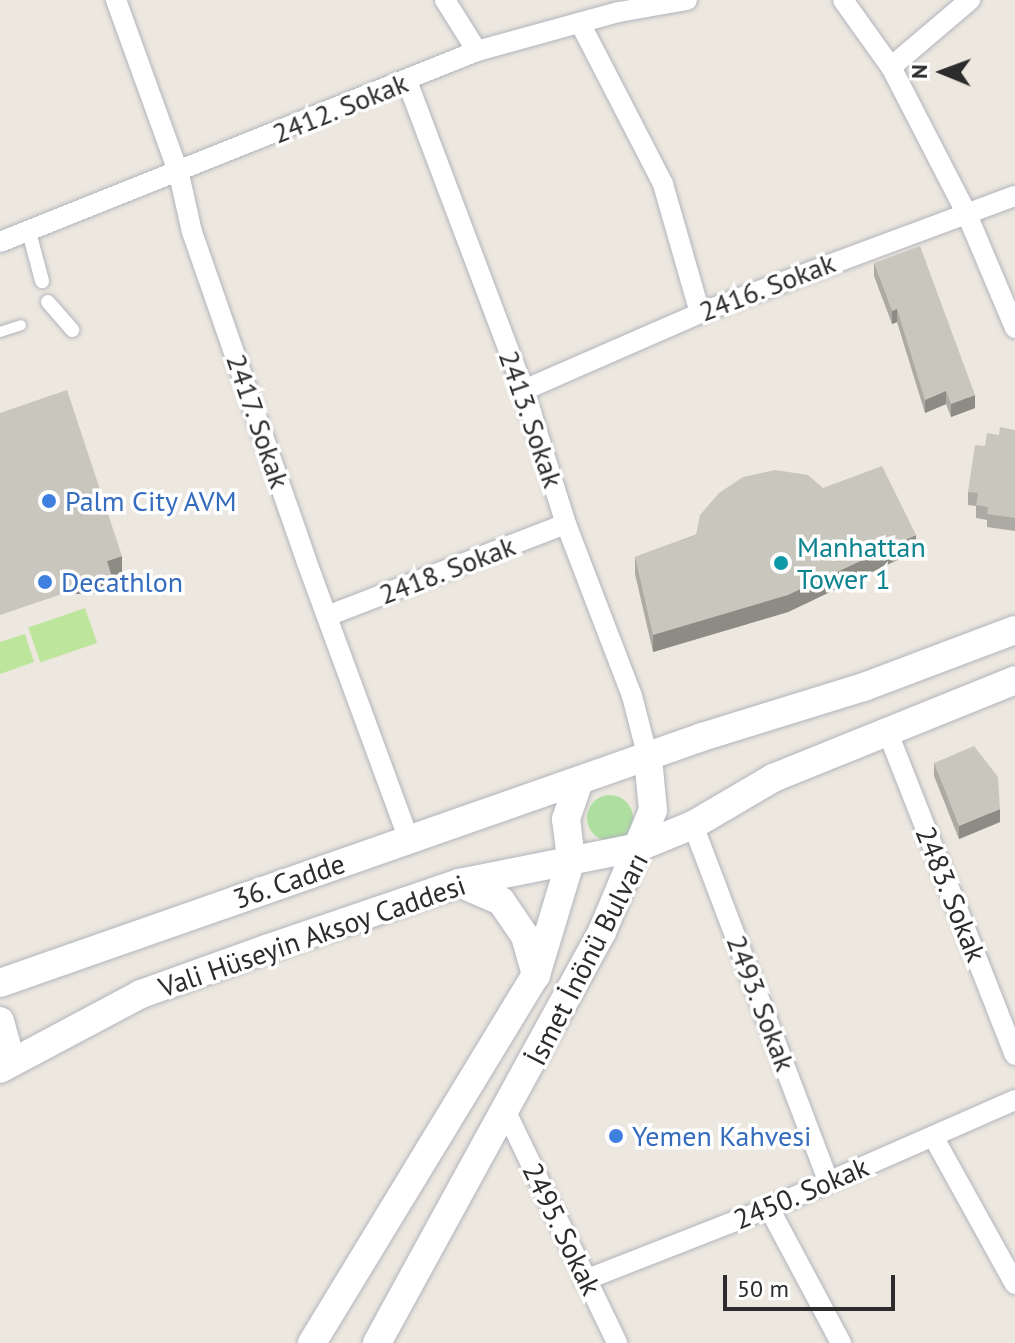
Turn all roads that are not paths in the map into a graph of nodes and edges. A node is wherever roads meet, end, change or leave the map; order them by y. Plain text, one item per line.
1 (116, 0) edge
2 (445, 0) edge
3 (687, 0) edge
4 (843, 0) edge
5 (970, 0) edge
6 (614, 6) edge
7 (580, 23) junction
8 (477, 51) junction
9 (891, 67) junction
10 (407, 81) junction
11 (179, 174) junction
12 (1015, 196) edge
13 (966, 212) junction
14 (29, 232) junction
15 (0, 242) edge
16 (42, 281) dead end
17 (48, 302) dead end
18 (700, 313) junction
19 (21, 325) dead end
20 (1015, 328) edge
21 (72, 330) dead end
22 (0, 332) edge
23 (524, 390) junction
24 (566, 524) junction
25 (327, 616) junction
26 (1015, 630) edge
27 (1015, 680) edge
28 (888, 733) junction
29 (648, 758) junction
30 (579, 782) junction
31 (693, 825) junction
32 (409, 840) junction
33 (639, 847) junction
34 (571, 859) junction
35 (459, 883) junction
36 (536, 975) junction
37 (0, 983) edge
38 (0, 1021) edge
39 (1015, 1055) edge
40 (0, 1066) edge
41 (1015, 1100) edge
42 (507, 1114) junction
43 (934, 1138) junction
44 (828, 1180) junction
45 (769, 1208) junction
46 (585, 1280) junction
47 (1015, 1284) edge
48 (312, 1343) edge
49 (377, 1343) edge
50 (617, 1343) edge
51 (841, 1343) edge

1 - 11 street, 2417. Sokak
2 - 8 street
3 - 6 street, 2412. Sokak
4 - 9 street
5 - 9 street
6 - 7 street, 2412. Sokak
7 - 8 street, 2412. Sokak
7 - 18 street
8 - 10 street, 2412. Sokak
9 - 13 street
10 - 11 street, 2412. Sokak
10 - 23 street, 2413. Sokak
11 - 14 street, 2412. Sokak
11 - 25 street, 2417. Sokak
12 - 13 street, 2416. Sokak
13 - 18 street, 2416. Sokak
13 - 20 street
14 - 15 street, 2412. Sokak
14 - 16 street
17 - 21 street
18 - 23 street, 2416. Sokak
19 - 22 lane
23 - 24 street, 2413. Sokak
24 - 25 street, 2418. Sokak
24 - 29 street, 2413. Sokak
25 - 32 street, 2417. Sokak
26 - 29 main road
27 - 28 main road, İsmet İnönü Bulvarı
28 - 31 main road, İsmet İnönü Bulvarı
28 - 39 street, 2483. Sokak
29 - 30 main road
29 - 33 main road
30 - 32 main road, 36. Cadde
30 - 34 main road
31 - 33 main road, İsmet İnönü Bulvarı
31 - 44 street, 2493. Sokak
32 - 37 main road, 36. Cadde
33 - 34 main road, Vali Hüseyin Aksoy Caddesi
33 - 42 main road, İsmet İnönü Bulvarı
34 - 35 main road, Vali Hüseyin Aksoy Caddesi
34 - 36 main road, İsmet İnönü Bulvarı
35 - 36 main road
35 - 40 main road, Vali Hüseyin Aksoy Caddesi
36 - 48 main road, İsmet İnönü Bulvarı
38 - 40 main road
41 - 43 street, 2450. Sokak
42 - 46 street, 2495. Sokak
42 - 49 main road, İsmet İnönü Bulvarı
43 - 44 street, 2450. Sokak
43 - 47 street
44 - 45 street, 2450. Sokak
45 - 46 street, 2450. Sokak
45 - 51 street
46 - 50 street, 2495. Sokak

